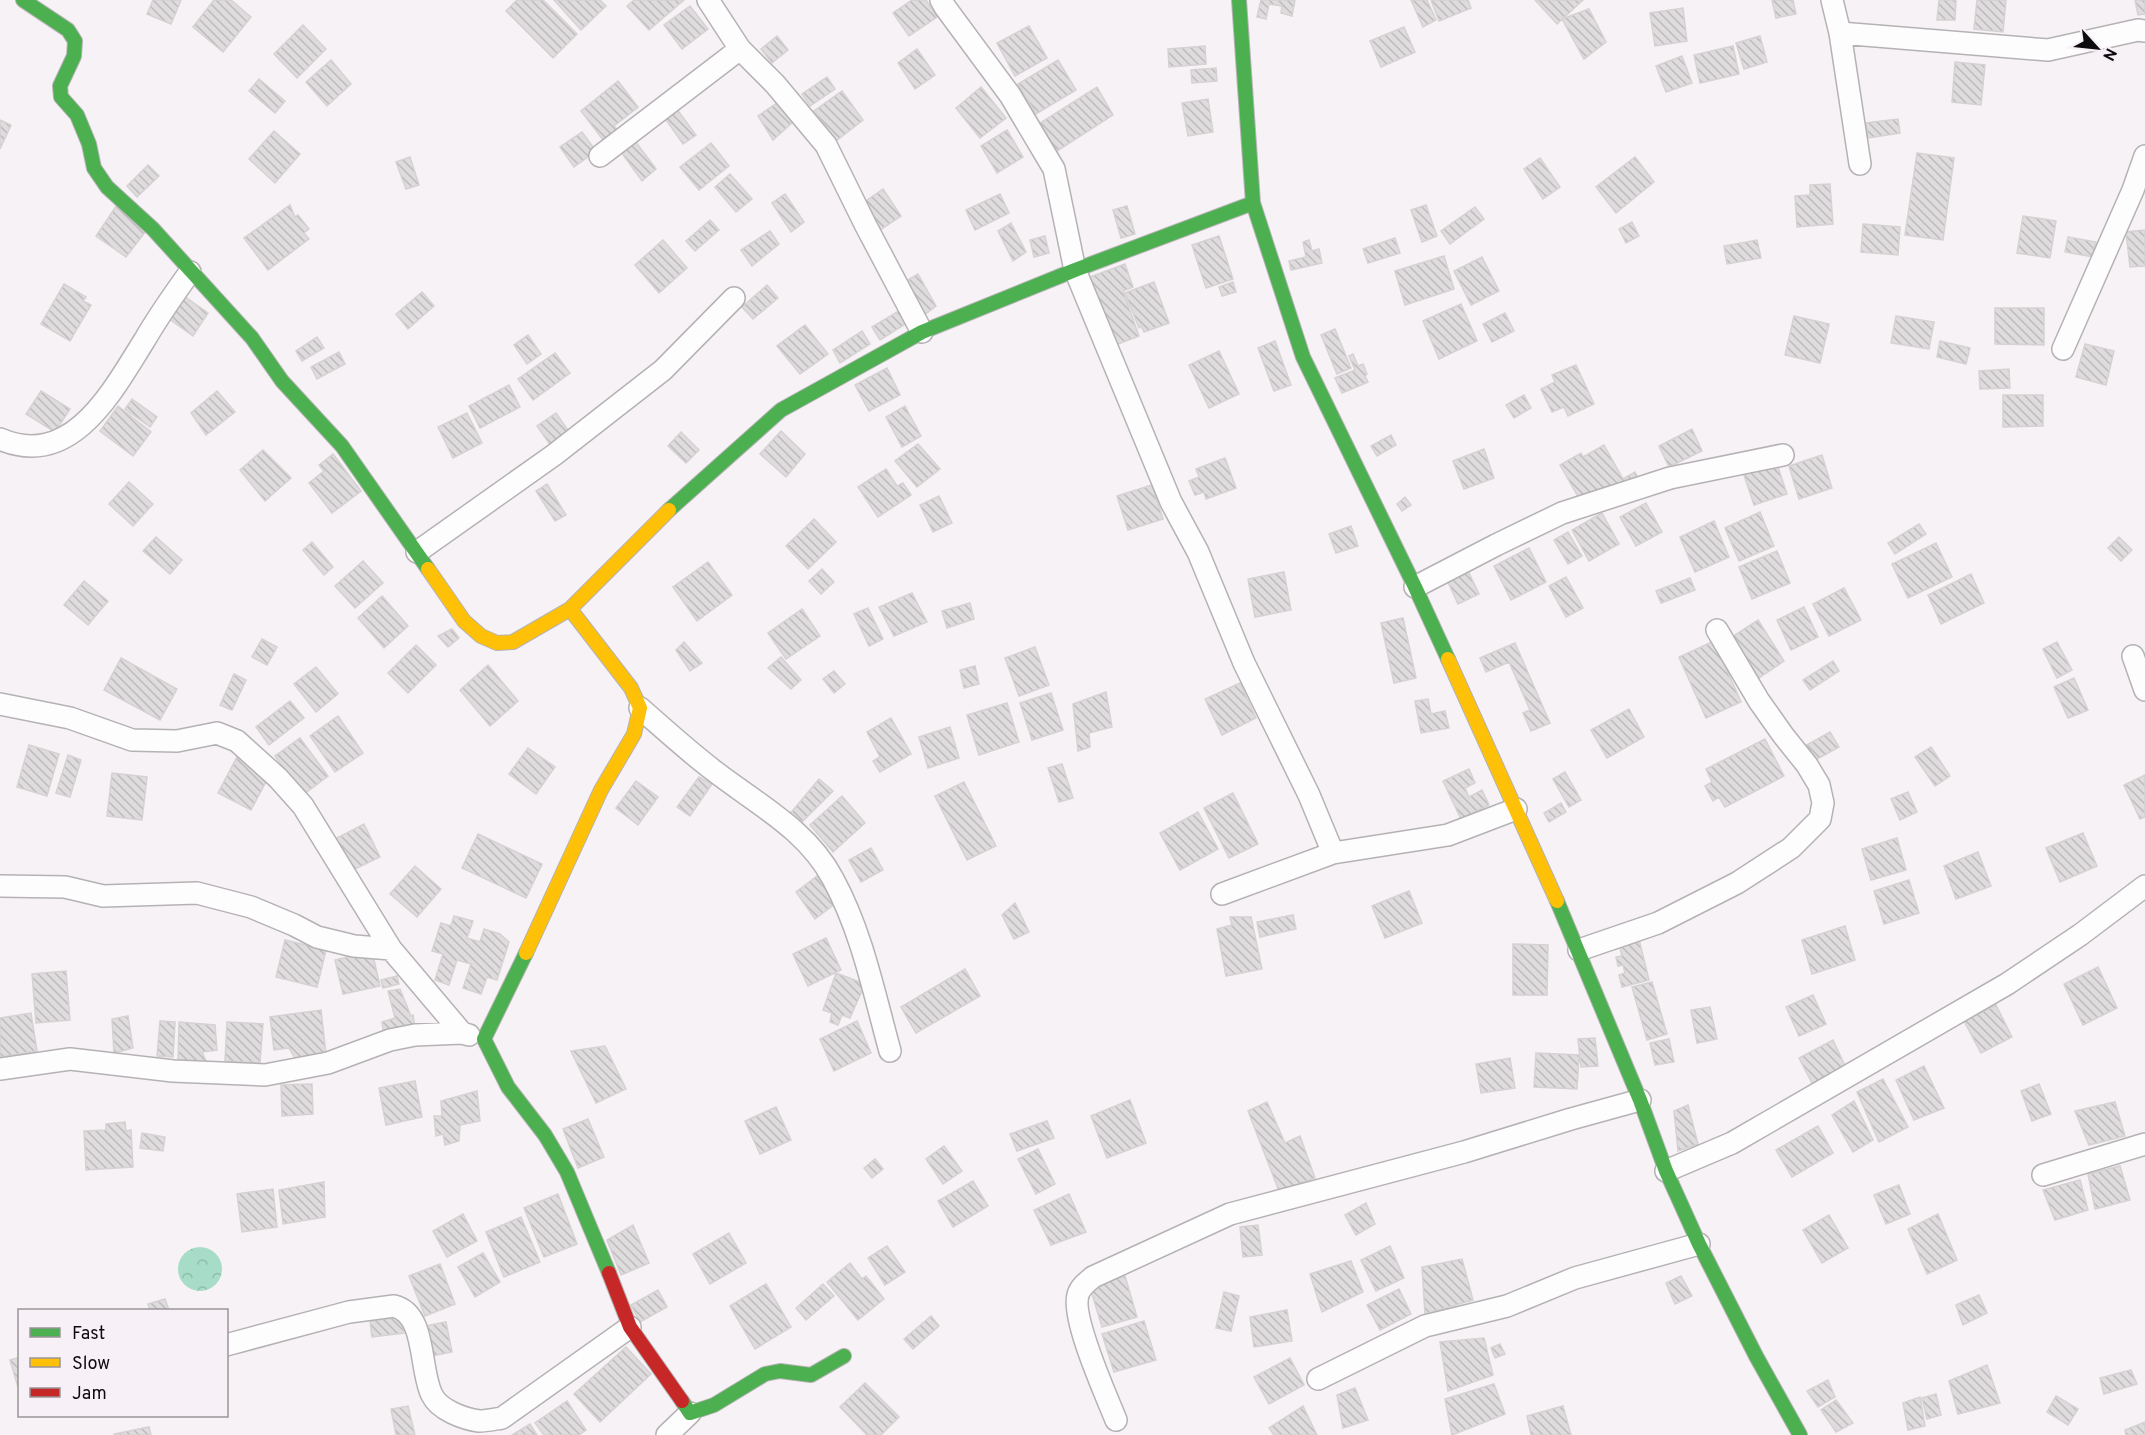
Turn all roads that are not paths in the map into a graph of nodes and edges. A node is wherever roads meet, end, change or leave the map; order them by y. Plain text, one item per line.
1 (23, 0) edge
2 (708, 0) edge
3 (941, 0) edge
4 (1239, 0) edge
5 (1832, 0) edge
6 (2145, 31) edge
7 (1840, 33) junction
8 (740, 49) junction
9 (600, 156) dead end
10 (2145, 156) edge
11 (1860, 164) dead end
12 (1253, 203) junction
13 (1075, 270) junction
14 (190, 272) junction
15 (734, 298) dead end
16 (922, 332) junction
17 (2063, 349) dead end
18 (0, 439) edge
19 (1783, 455) dead end
20 (417, 552) junction
21 (1415, 587) junction
22 (570, 609) junction
23 (1717, 630) dead end
24 (2133, 656) dead end
25 (2145, 690) edge
26 (0, 704) edge
27 (640, 708) junction
28 (1516, 809) junction
29 (1333, 853) junction
30 (0, 886) edge
31 (2145, 886) edge
32 (1222, 894) dead end
33 (391, 949) junction
34 (1579, 950) junction
35 (462, 1033) junction
36 (484, 1039) junction
37 (890, 1051) dead end
38 (0, 1069) edge
39 (1640, 1100) junction
40 (2145, 1144) edge
41 (1666, 1171) junction
42 (2043, 1175) dead end
43 (1700, 1244) junction
44 (630, 1327) junction
45 (228, 1344) edge
46 (844, 1356) dead end
47 (1318, 1379) dead end
48 (690, 1413) junction
49 (1116, 1420) dead end
50 (667, 1435) edge
51 (1800, 1435) edge

1 - 14 street
2 - 8 street
3 - 13 street
4 - 12 street
5 - 7 street
6 - 7 street
7 - 11 street
8 - 9 street
8 - 16 street
10 - 17 street
12 - 13 street
12 - 21 street
13 - 16 street
13 - 29 street
14 - 18 street
14 - 20 street
15 - 20 street
16 - 22 street
19 - 21 street
20 - 22 street
21 - 28 street
22 - 27 street
23 - 34 street
24 - 25 street
26 - 33 street
27 - 36 street
27 - 37 street
28 - 29 street
28 - 34 street
29 - 32 street
30 - 33 street
31 - 41 street
33 - 35 street
34 - 39 street
35 - 36 street
35 - 38 street
36 - 44 street
39 - 41 street
39 - 49 street
40 - 42 street
41 - 43 street
43 - 47 street
43 - 51 street
44 - 45 street
44 - 48 street
46 - 48 street
48 - 50 street

